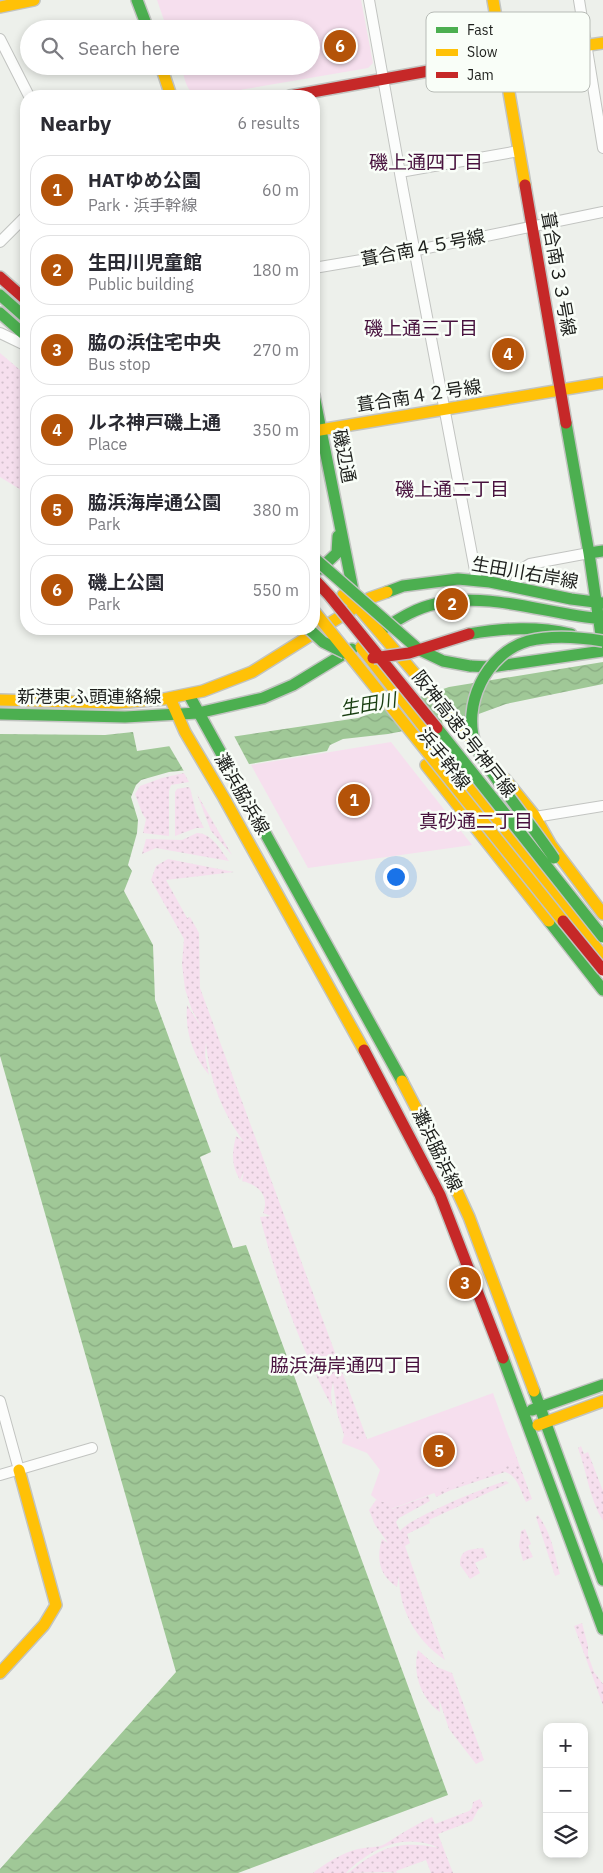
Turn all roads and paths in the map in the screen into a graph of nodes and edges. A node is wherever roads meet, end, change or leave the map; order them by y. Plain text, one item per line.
1 (34, 0) edge
2 (138, 0) edge
3 (369, 0) edge
4 (0, 6) edge
5 (145, 20) edge
6 (0, 39) edge
7 (603, 43) edge
8 (590, 45) edge
9 (590, 70) edge
10 (426, 72) edge
11 (164, 75) edge
12 (384, 79) junction
13 (26, 90) edge
14 (170, 90) edge
15 (320, 91) edge
16 (509, 92) edge
17 (603, 148) edge
18 (520, 151) junction
19 (400, 172) junction
20 (603, 212) edge
21 (20, 222) edge
22 (532, 226) junction
23 (0, 242) edge
24 (414, 250) junction
25 (320, 267) edge
26 (0, 277) edge
27 (0, 284) edge
28 (0, 295) edge
29 (20, 295) edge
30 (20, 302) edge
31 (0, 313) edge
32 (20, 313) edge
33 (0, 322) edge
34 (0, 327) edge
35 (0, 333) edge
36 (20, 336) edge
37 (20, 338) edge
38 (20, 339) edge
39 (20, 341) edge
40 (603, 383) edge
41 (560, 390) junction
42 (444, 410) junction
43 (320, 431) edge
44 (320, 444) edge
45 (339, 523) junction
46 (603, 551) edge
47 (589, 553) junction
48 (320, 563) edge
49 (320, 569) edge
50 (320, 573) edge
51 (476, 581) junction
52 (320, 585) edge
53 (514, 587) junction
54 (600, 603) edge
55 (356, 606) junction
56 (338, 618) junction
57 (320, 619) edge
58 (601, 619) edge
59 (320, 623) edge
60 (320, 628) edge
61 (378, 632) junction
62 (302, 635) edge
63 (315, 635) edge
64 (583, 637) junction
65 (603, 641) edge
66 (359, 645) junction
67 (603, 650) edge
68 (342, 656) junction
69 (189, 695) junction
70 (170, 698) junction
71 (0, 700) edge
72 (198, 713) junction
73 (0, 714) edge
74 (177, 715) junction
75 (603, 806) edge
76 (535, 818) junction
77 (603, 914) edge
78 (601, 935) edge
79 (603, 958) edge
80 (603, 970) edge
81 (603, 990) edge
82 (603, 1385) edge
83 (0, 1401) edge
84 (603, 1401) edge
85 (539, 1408) junction
86 (524, 1413) junction
87 (545, 1422) junction
88 (530, 1428) junction
89 (92, 1448) dead end
90 (20, 1470) junction
91 (0, 1475) edge
92 (603, 1580) edge
93 (603, 1629) edge
94 (0, 1673) edge

1 - 4 main road
2 - 5 main road
3 - 12 street
6 - 13 street
7 - 8 main road
9 - 17 street
10 - 12 main road
11 - 14 main road
12 - 15 main road
12 - 19 street
16 - 18 main road, 葺合南３３号線
18 - 19 street
18 - 22 main road, 葺合南３３号線
19 - 24 street
20 - 22 street, 葺合南４５号線
21 - 23 street
22 - 24 street, 葺合南４５号線
22 - 41 main road, 葺合南３３号線
24 - 25 street, 葺合南４５号線
24 - 42 street
26 - 29 main road
27 - 30 main road
28 - 32 main road
31 - 36 main road
33 - 37 main road
34 - 38 main road
35 - 39 street
40 - 41 main road, 葺合南４２号線
41 - 42 main road, 葺合南４２号線
41 - 47 main road, 葺合南３３号線
42 - 43 main road, 葺合南４２号線
42 - 51 street
44 - 45 main road, 磯辺通
45 - 49 main road, 磯辺通
45 - 55 main road, 磯辺通
46 - 47 main road
47 - 53 street
47 - 54 main road, 葺合南３３号線
48 - 67 main road, bridge
50 - 55 main road, 浜手幹線
51 - 53 main road, 生田川右岸線
51 - 55 main road, 生田川右岸線
52 - 78 main road, 阪神高速3号神戸線, bridge
53 - 54 main road, 生田川右岸線
54 - 58 main road, 葺合南３３号線
55 - 56 main road
55 - 61 main road, 浜手幹線
56 - 59 main road
56 - 66 main road
57 - 80 main road, bridge
58 - 61 main road, 生田川右岸線
58 - 67 main road, 葺合南３３号線
60 - 68 main road, 浜手幹線
61 - 66 main road
61 - 76 main road, 浜手幹線
62 - 69 main road
63 - 64 main road, bridge
64 - 65 main road, bridge
64 - 78 main road, bridge
66 - 68 main road
66 - 79 main road
68 - 72 main road
68 - 81 main road, 浜手幹線
69 - 70 main road
69 - 72 main road, 灘浜脇浜線
70 - 71 main road, 新港東ふ頭連絡線
70 - 74 main road, 灘浜脇浜線
72 - 74 main road
72 - 85 main road, 灘浜脇浜線
73 - 74 main road, 新港東ふ頭連絡線
74 - 86 main road, 灘浜脇浜線
75 - 76 street
76 - 77 main road, 浜手幹線
82 - 85 main road
83 - 90 street
84 - 87 main road
85 - 86 main road
85 - 87 main road, 灘浜脇浜線
86 - 88 main road, 灘浜脇浜線
87 - 88 main road
87 - 92 main road, 灘浜脇浜線
88 - 93 main road, 灘浜脇浜線
89 - 90 street
90 - 91 street
90 - 94 main road

